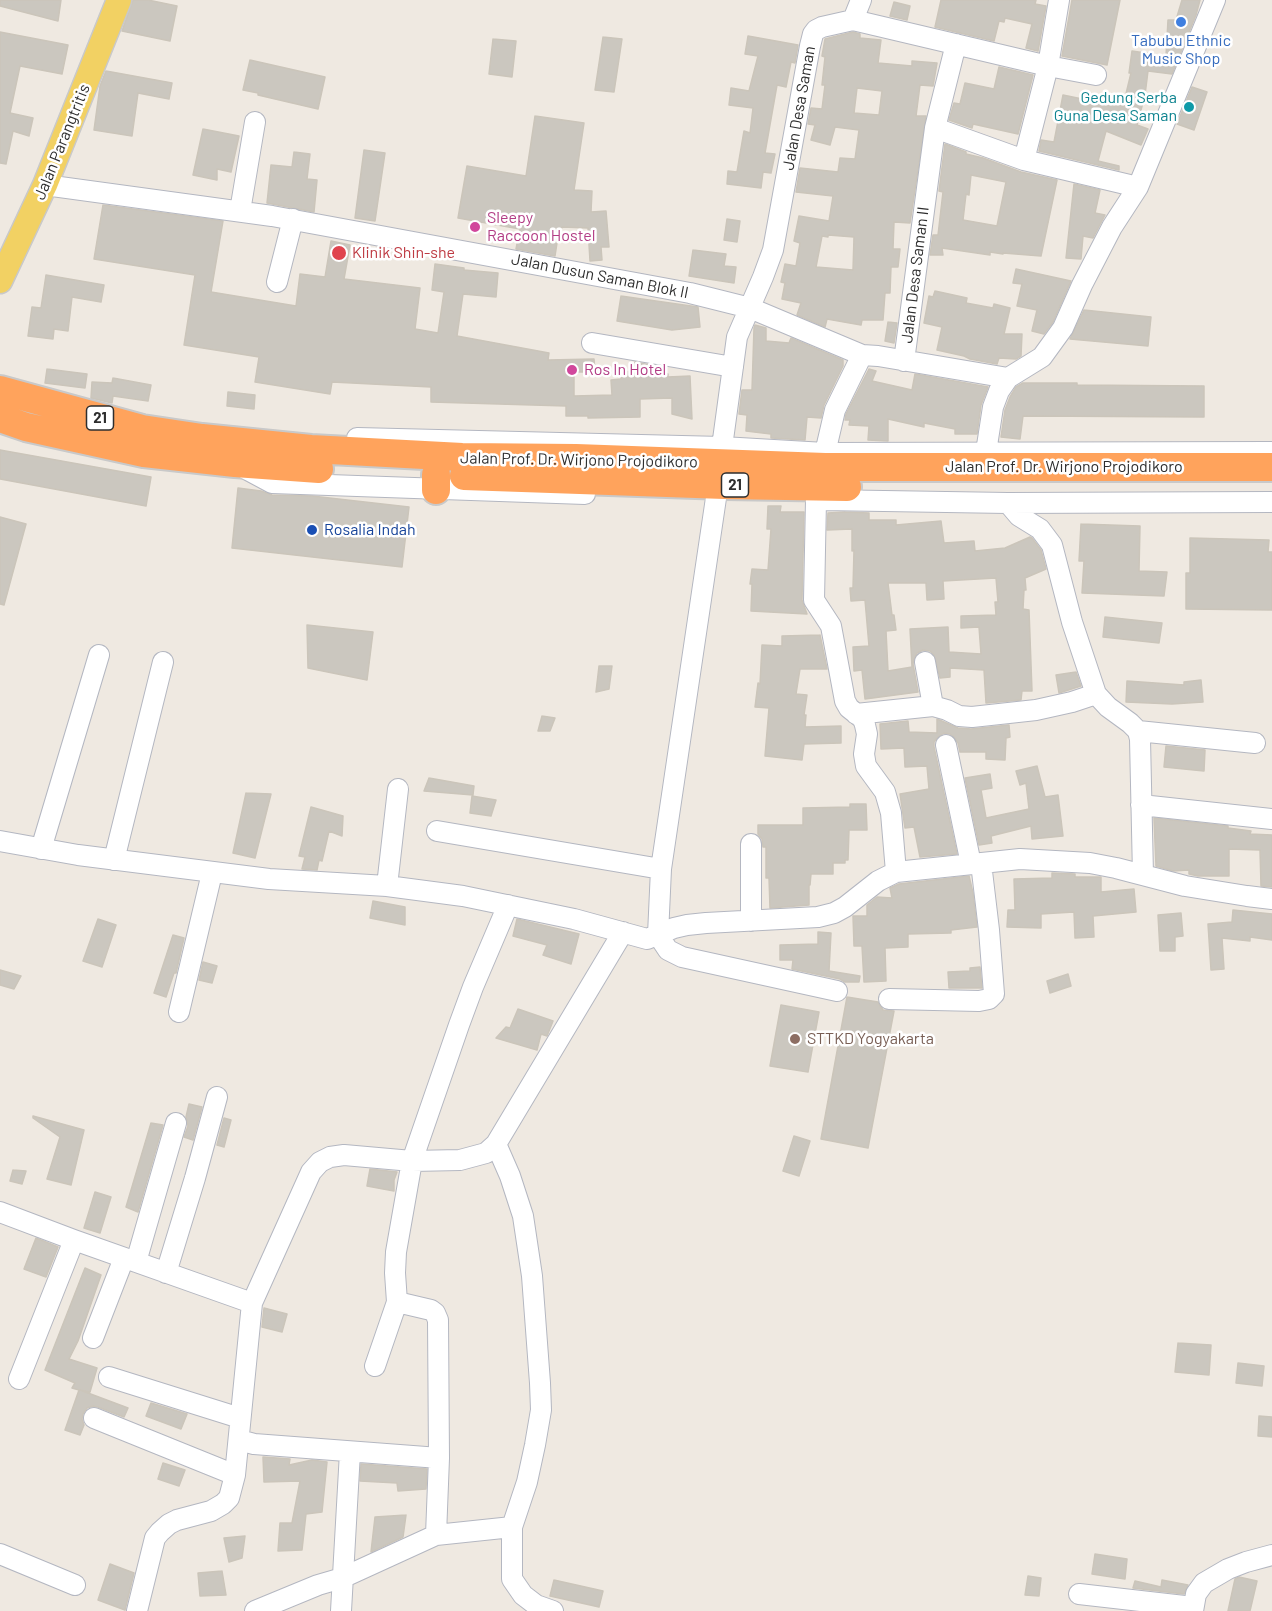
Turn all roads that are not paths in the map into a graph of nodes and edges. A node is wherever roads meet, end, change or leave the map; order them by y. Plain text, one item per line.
1 (119, 0) edge
2 (861, 0) edge
3 (1059, 0) edge
4 (1215, 0) edge
5 (853, 20) junction
6 (956, 44) junction
7 (1048, 66) junction
8 (1096, 75) dead end
9 (255, 122) dead end
10 (935, 128) junction
11 (1024, 160) junction
12 (45, 185) junction
13 (1138, 187) junction
14 (240, 211) junction
15 (294, 219) junction
16 (0, 281) edge
17 (277, 282) dead end
18 (750, 308) junction
19 (592, 343) dead end
20 (862, 355) junction
21 (904, 361) junction
22 (733, 367) junction
23 (0, 369) edge
24 (1008, 378) junction
25 (0, 390) edge
26 (15, 418) edge
27 (722, 447) junction
28 (234, 452) junction
29 (986, 452) junction
30 (1272, 452) edge
31 (825, 453) junction
32 (1272, 466) edge
33 (436, 483) junction
34 (1272, 484) edge
35 (716, 498) junction
36 (816, 500) junction
37 (1272, 502) edge
38 (1008, 503) junction
39 (99, 655) dead end
40 (163, 662) dead end
41 (925, 662) dead end
42 (1096, 694) junction
43 (933, 706) junction
44 (856, 714) junction
45 (1138, 731) junction
46 (1255, 743) dead end
47 (946, 744) dead end
48 (398, 789) dead end
49 (1142, 805) junction
50 (1272, 819) edge
51 (437, 831) dead end
52 (0, 841) edge
53 (751, 844) dead end
54 (41, 849) junction
55 (114, 860) junction
56 (976, 864) junction
57 (661, 869) junction
58 (896, 872) junction
59 (212, 873) junction
60 (1143, 875) junction
61 (387, 886) junction
62 (1272, 899) edge
63 (507, 905) junction
64 (751, 921) junction
65 (623, 932) junction
66 (658, 935) junction
67 (837, 990) dead end
68 (889, 999) dead end
69 (179, 1012) dead end
70 (217, 1098) dead end
71 (177, 1123) dead end
72 (496, 1144) junction
73 (412, 1161) junction
74 (0, 1212) edge
75 (74, 1240) junction
76 (130, 1260) junction
77 (166, 1273) junction
78 (397, 1302) junction
79 (252, 1303) junction
80 (93, 1338) dead end
81 (375, 1366) dead end
82 (109, 1377) dead end
83 (19, 1379) dead end
84 (94, 1418) dead end
85 (240, 1418) junction
86 (239, 1440) junction
87 (350, 1452) junction
88 (439, 1458) junction
89 (236, 1475) junction
90 (512, 1527) junction
91 (436, 1535) junction
92 (0, 1554) edge
93 (1272, 1555) edge
94 (342, 1578) junction
95 (75, 1585) dead end
96 (1079, 1594) dead end
97 (1193, 1609) edge
98 (137, 1611) edge
99 (255, 1611) edge
100 (341, 1611) edge
101 (553, 1611) edge

1 - 12 main road, Jalan Parangtritis
2 - 5 street
3 - 7 street
4 - 13 street
5 - 6 street, Jalan Desa Saman
5 - 18 street, Jalan Desa Saman
6 - 7 street, Jalan Desa Saman
6 - 10 street, Jalan Desa Saman II
7 - 8 street, Jalan Desa Saman
7 - 11 street
9 - 14 street
10 - 11 street
10 - 21 street, Jalan Desa Saman II
11 - 13 street
12 - 14 street, Jalan Dusun Saman Blok II
12 - 16 main road, Jalan Parangtritis
13 - 24 street
14 - 15 street, Jalan Dusun Saman Blok II
15 - 17 street
15 - 18 street, Jalan Dusun Saman Blok II
18 - 20 street, Jalan Dusun Saman Blok II
18 - 22 street, Jalan Desa Saman
19 - 22 street
20 - 21 street, Jalan Desa Saman II
20 - 31 street
21 - 24 street
22 - 27 street, Jalan Desa Saman
23 - 26 highway
24 - 29 street
25 - 26 highway, 21
26 - 28 highway, 21
27 - 28 street
27 - 31 street
28 - 32 highway, Jalan Prof. Dr. Wirjono Projodikoro / 21
28 - 33 highway, 21
29 - 30 street
29 - 31 street
33 - 34 highway, 21
33 - 35 street
35 - 36 street
35 - 57 street
36 - 38 street
36 - 44 street
37 - 38 street
38 - 42 street
39 - 54 street
40 - 55 street
41 - 43 street
42 - 43 street
42 - 45 street
43 - 44 street
44 - 58 street
45 - 46 street
45 - 49 street
47 - 56 street
48 - 61 street
49 - 50 street
49 - 60 street
51 - 57 street
52 - 54 street
53 - 64 street
54 - 55 street
55 - 59 street
56 - 58 street
56 - 60 street
56 - 68 street
57 - 66 street
58 - 64 street
59 - 61 street
59 - 69 street
60 - 62 street
61 - 63 street
63 - 65 street
63 - 73 street
64 - 66 street
65 - 66 street
65 - 72 street
66 - 67 street
70 - 77 street
71 - 76 street
72 - 73 street
72 - 90 street
73 - 78 street
73 - 79 street
74 - 75 street
75 - 76 street
75 - 83 street
76 - 77 street
76 - 80 street
77 - 79 street
78 - 81 street
78 - 88 street
79 - 85 street
82 - 85 street
84 - 89 street
85 - 86 street
86 - 87 street
86 - 89 street
87 - 88 street
87 - 94 street
88 - 91 street
89 - 98 street
90 - 91 street
90 - 101 street
91 - 94 street
92 - 95 street
93 - 97 street
94 - 99 street
94 - 100 street
96 - 97 street

